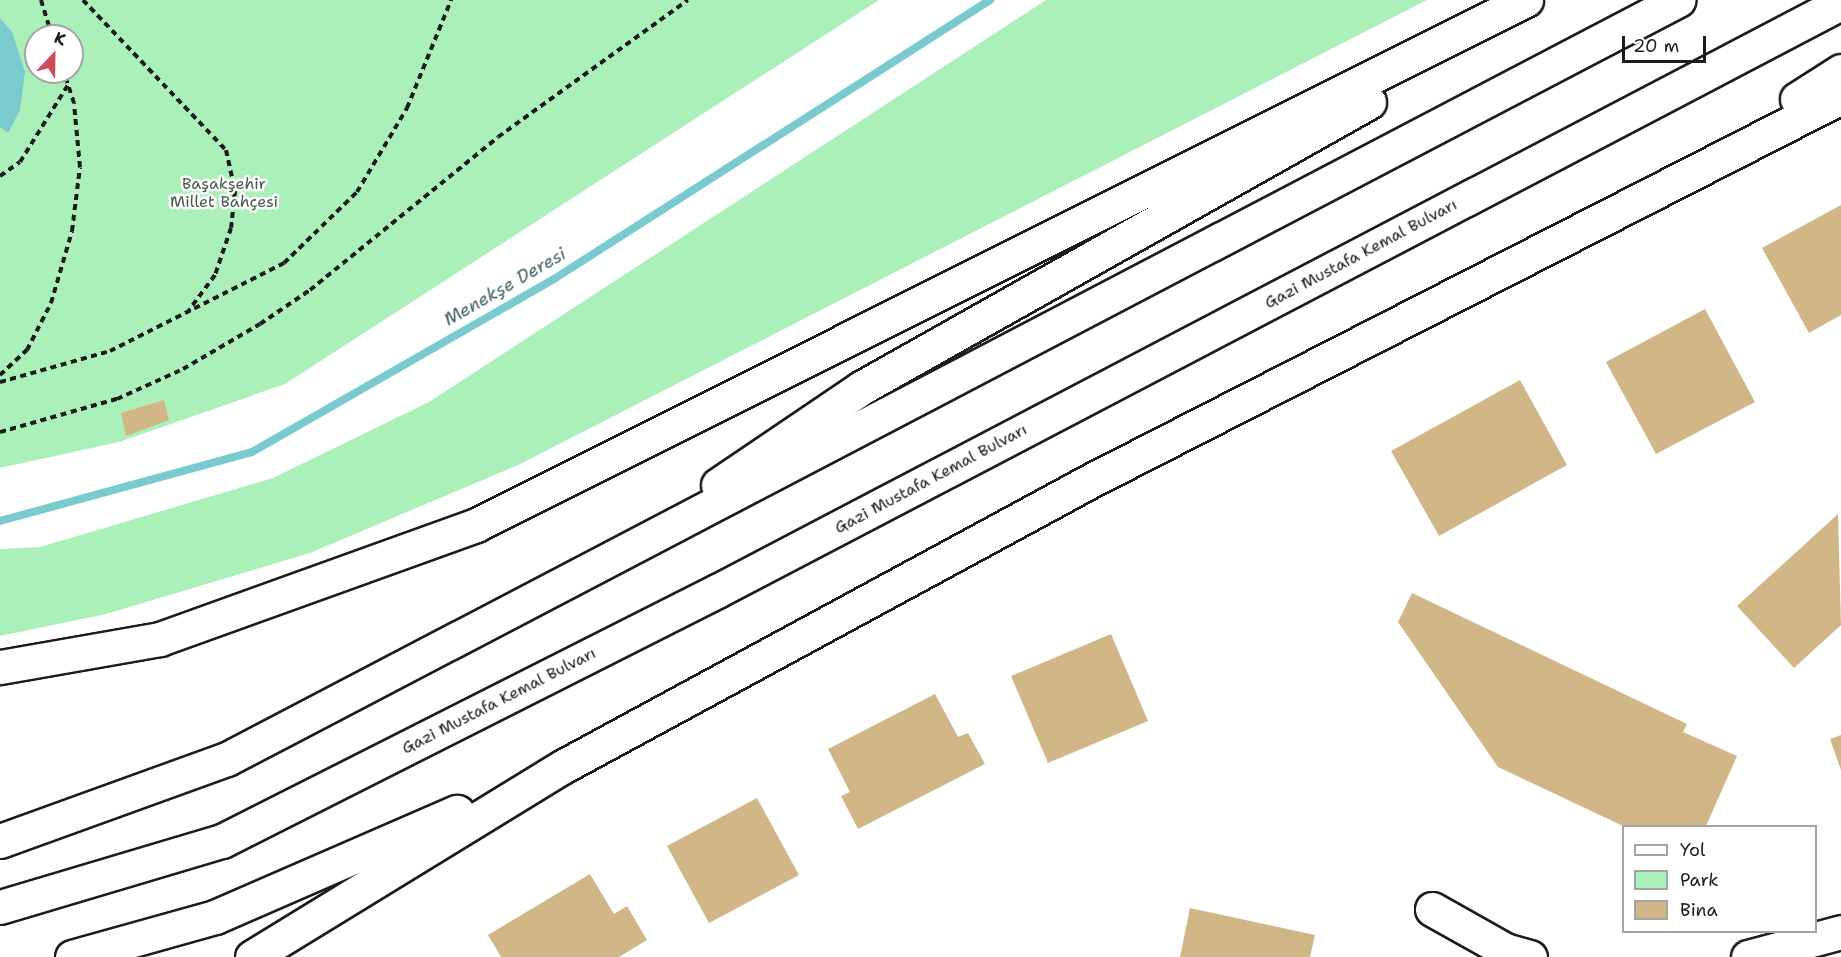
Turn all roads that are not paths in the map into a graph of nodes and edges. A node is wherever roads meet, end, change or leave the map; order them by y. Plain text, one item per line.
1 (1526, 0) edge
2 (1550, 0) edge
3 (1678, 0) edge
4 (1841, 3) edge
5 (1841, 71) edge
6 (1841, 97) edge
7 (1641, 197) junction
8 (590, 572) junction
9 (0, 667) edge
10 (564, 766) junction
11 (0, 841) edge
12 (0, 907) edge
13 (1432, 909) dead end
14 (1841, 932) edge
15 (72, 957) edge
16 (252, 957) edge
17 (1530, 957) edge
18 (1748, 957) edge

1 - 9 main road
2 - 8 main road
3 - 8 main road
4 - 12 main road, Gazi Mustafa Kemal Bulvarı
5 - 7 main road
6 - 7 main road
7 - 10 main road
8 - 11 main road
10 - 15 main road
10 - 16 main road
13 - 17 main road
14 - 18 main road

